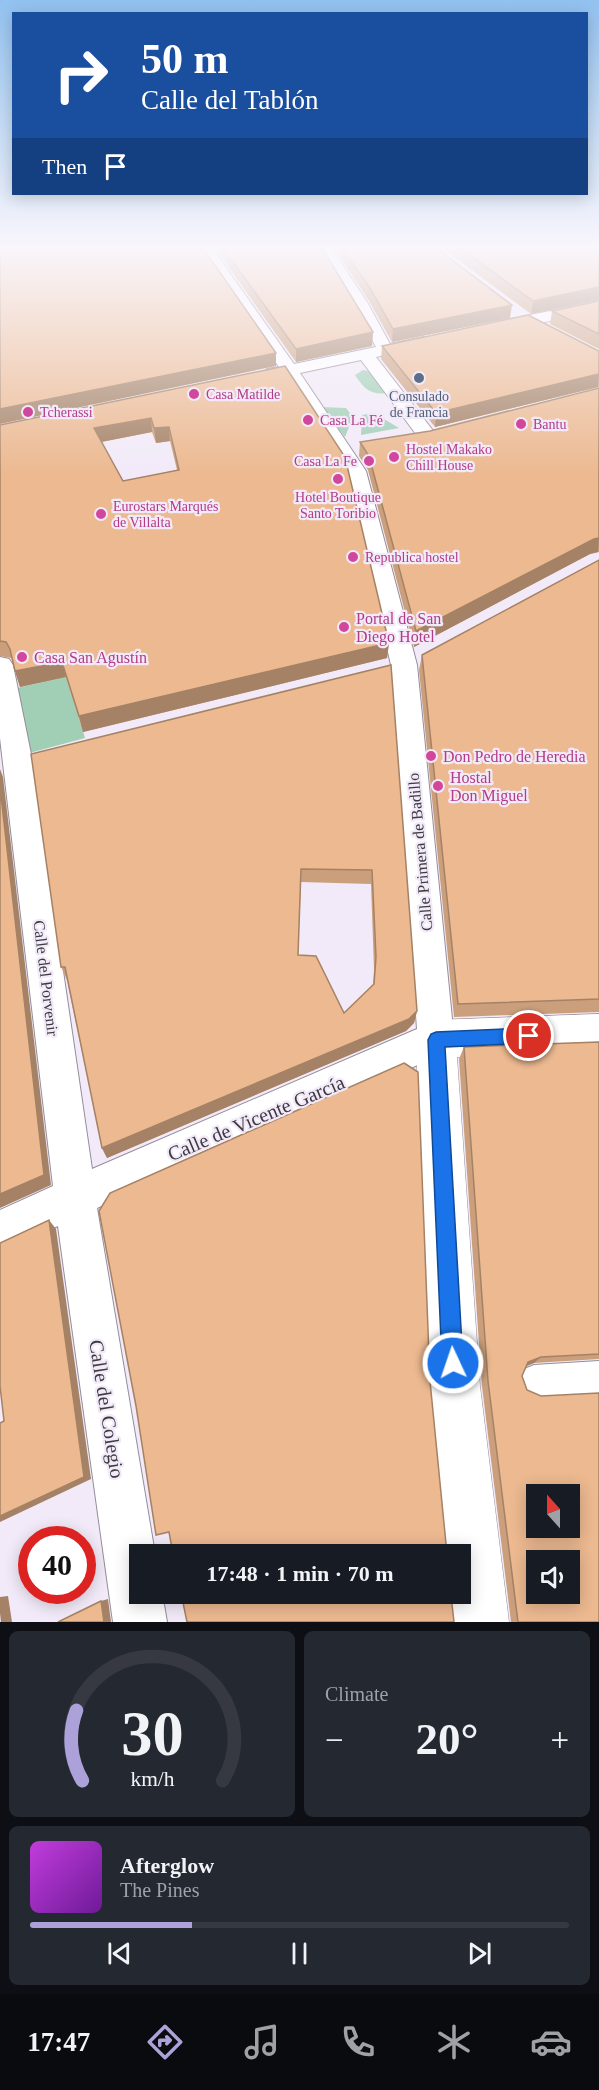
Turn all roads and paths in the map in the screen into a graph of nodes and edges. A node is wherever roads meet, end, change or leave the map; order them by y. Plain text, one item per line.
1 (258, 324) edge
2 (371, 324) edge
3 (508, 324) edge
4 (533, 324) edge
5 (483, 329) edge
6 (547, 331) edge
7 (440, 338) edge
8 (385, 349) junction
9 (365, 353) junction
10 (289, 369) junction
11 (255, 377) edge
12 (451, 431) edge
13 (428, 437) junction
14 (405, 440) edge
15 (0, 665) edge
16 (19, 759) edge
17 (599, 1033) edge
18 (436, 1040) junction
19 (75, 1197) junction
20 (0, 1232) edge
21 (599, 1378) edge
22 (534, 1382) dead end
23 (140, 1622) edge
24 (480, 1622) edge

1 - 10 street, Calle Primera de Badillo
2 - 8 street
3 - 5 street
4 - 6 street
7 - 8 street
8 - 9 street
9 - 10 street
9 - 13 street
10 - 11 street
10 - 18 street, Calle Primera de Badillo
12 - 13 street
13 - 14 street
15 - 16 street, Calle del Porvenir
16 - 19 street, Calle del Porvenir
17 - 18 street
18 - 19 street, Calle de Vicente García
18 - 24 street
19 - 20 street, Calle de Vicente García
19 - 23 street, Calle del Colegio
21 - 22 street

